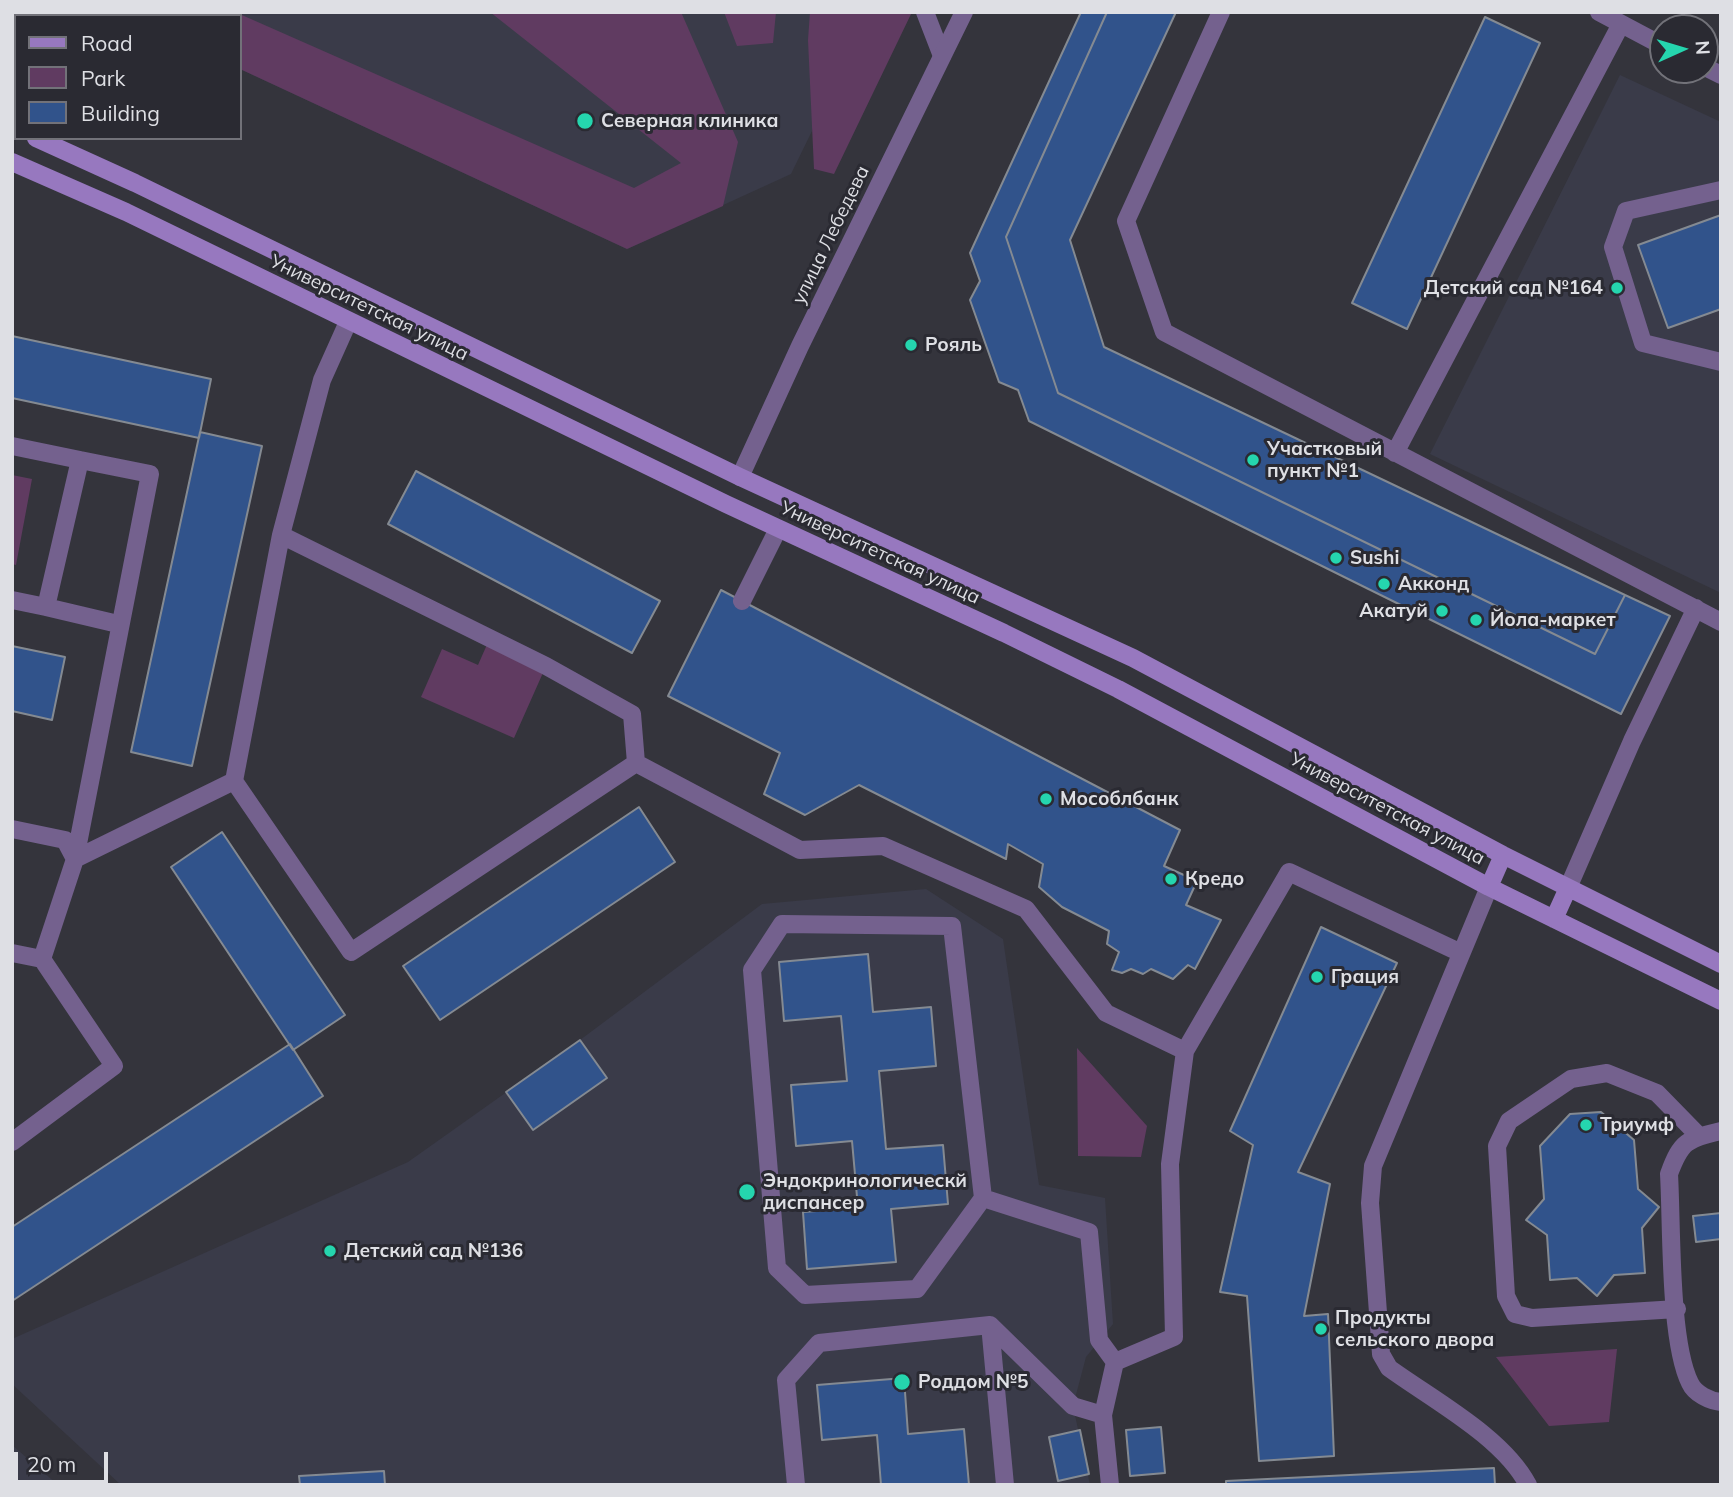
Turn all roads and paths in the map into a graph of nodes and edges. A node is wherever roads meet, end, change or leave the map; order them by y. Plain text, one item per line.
1 (925, 12) edge
2 (964, 12) edge
3 (1221, 12) edge
4 (1600, 12) edge
5 (1620, 24) junction
6 (1649, 39) edge
7 (942, 56) junction
8 (40, 140) edge
9 (12, 162) edge
10 (1721, 190) edge
11 (362, 292) junction
12 (348, 322) junction
13 (1721, 362) edge
14 (12, 446) edge
15 (1395, 453) junction
16 (79, 460) junction
17 (740, 477) junction
18 (726, 504) junction
19 (778, 529) junction
20 (281, 535) junction
21 (12, 600) edge
22 (742, 601) dead end
23 (46, 607) junction
24 (1696, 608) junction
25 (1721, 622) edge
26 (118, 624) junction
27 (636, 763) junction
28 (234, 781) junction
29 (12, 829) edge
30 (1503, 855) junction
31 (75, 859) junction
32 (1489, 887) junction
33 (1568, 888) junction
34 (1554, 919) junction
35 (12, 953) edge
36 (1461, 953) junction
37 (42, 959) junction
38 (1721, 964) edge
39 (1721, 1001) edge
40 (1185, 1051) junction
41 (1721, 1130) edge
42 (1699, 1136) junction
43 (12, 1142) edge
44 (983, 1198) junction
45 (1677, 1309) junction
46 (990, 1325) junction
47 (1115, 1362) junction
48 (1721, 1402) edge
49 (1103, 1415) junction
50 (796, 1485) edge
51 (1005, 1485) edge
52 (1110, 1485) edge
53 (1528, 1485) edge

1 - 7 street
2 - 7 street, улица Лебедева
3 - 15 street
4 - 5 street
5 - 6 street
5 - 15 street
7 - 17 street, улица Лебедева
8 - 11 main road, Университетская улица
9 - 12 main road, Университетская улица
10 - 13 street
11 - 12 main road
11 - 17 main road, Университетская улица
12 - 18 main road, Университетская улица
12 - 20 street
14 - 16 street
15 - 24 street
16 - 23 street
16 - 26 street
17 - 18 main road
17 - 30 main road, Университетская улица
18 - 19 main road, Университетская улица
19 - 22 street
19 - 32 main road, Университетская улица
20 - 27 street
20 - 28 street
21 - 23 street
23 - 26 street
24 - 25 street
24 - 33 street
26 - 31 street
27 - 28 street
27 - 40 street
28 - 31 street
29 - 31 street
30 - 32 main road
30 - 33 main road, Университетская улица
31 - 37 street
32 - 34 main road, Университетская улица
32 - 36 street
33 - 34 main road
33 - 38 main road, Университетская улица
34 - 39 main road, Университетская улица
35 - 37 street
36 - 40 street
36 - 53 street
37 - 43 street
40 - 47 street
41 - 42 street
42 - 45 street
42 - 45 street
44 - 44 street
44 - 47 street
45 - 48 street
46 - 49 street
46 - 50 street
46 - 51 street
47 - 49 street
49 - 52 street

